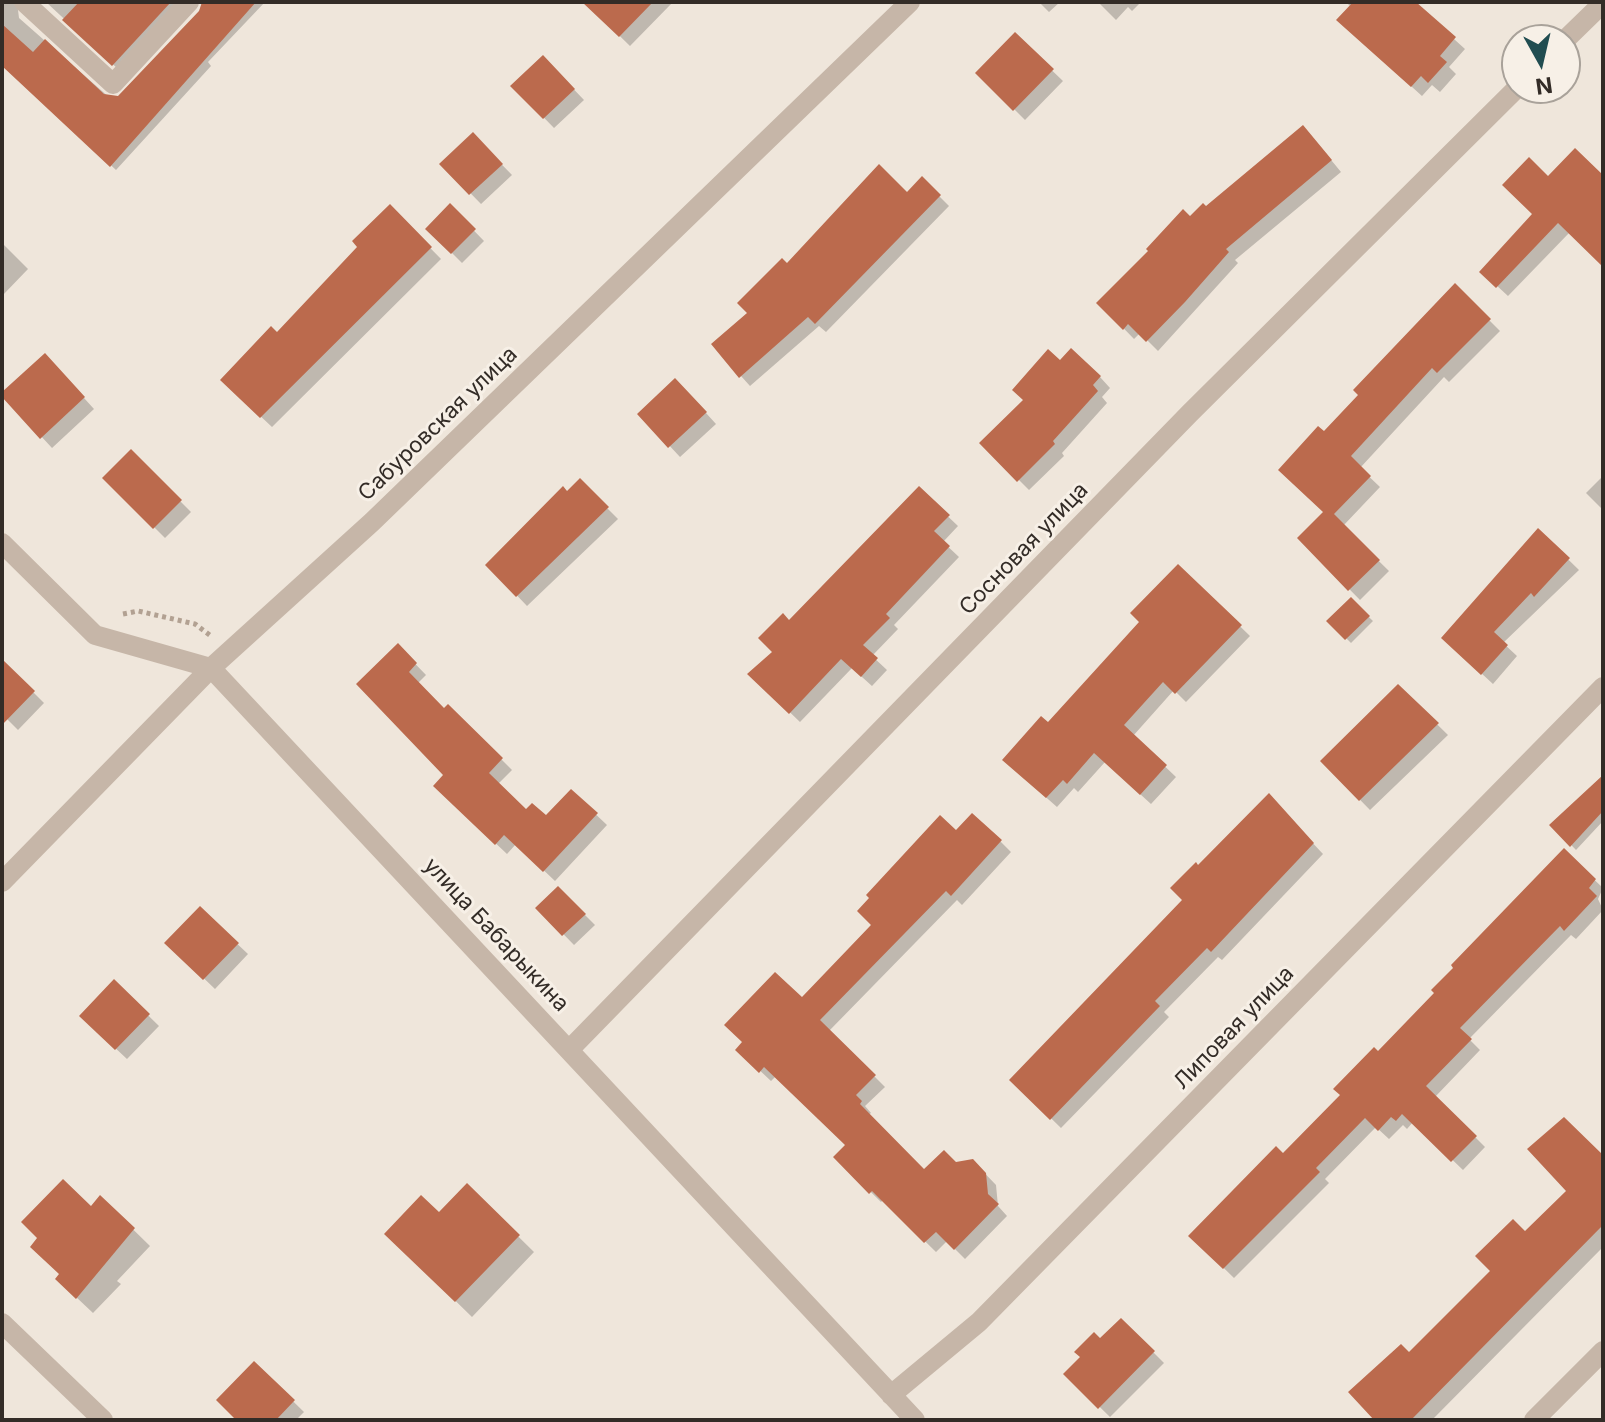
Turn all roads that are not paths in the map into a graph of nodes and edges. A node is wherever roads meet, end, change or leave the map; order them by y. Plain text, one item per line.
1 (189, 2) edge
2 (910, 2) edge
3 (37, 6) edge
4 (1599, 13) edge
5 (1581, 27) edge
6 (1501, 104) edge
7 (2, 543) edge
8 (211, 668) junction
9 (1603, 687) edge
10 (2, 882) edge
11 (570, 1049) junction
12 (2, 1323) edge
13 (1603, 1351) edge
14 (891, 1395) junction
15 (103, 1420) edge
16 (915, 1420) edge
17 (1534, 1420) edge

1 - 3 street
2 - 8 street, Сабуровская улица
4 - 5 street
6 - 11 street, Сосновая улица
7 - 8 street
8 - 10 street, Сабуровская улица
8 - 11 street, улица Бабарыкина
9 - 14 street, Липовая улица
11 - 14 street, улица Бабарыкина
12 - 15 street
13 - 17 street
14 - 16 street, улица Бабарыкина

